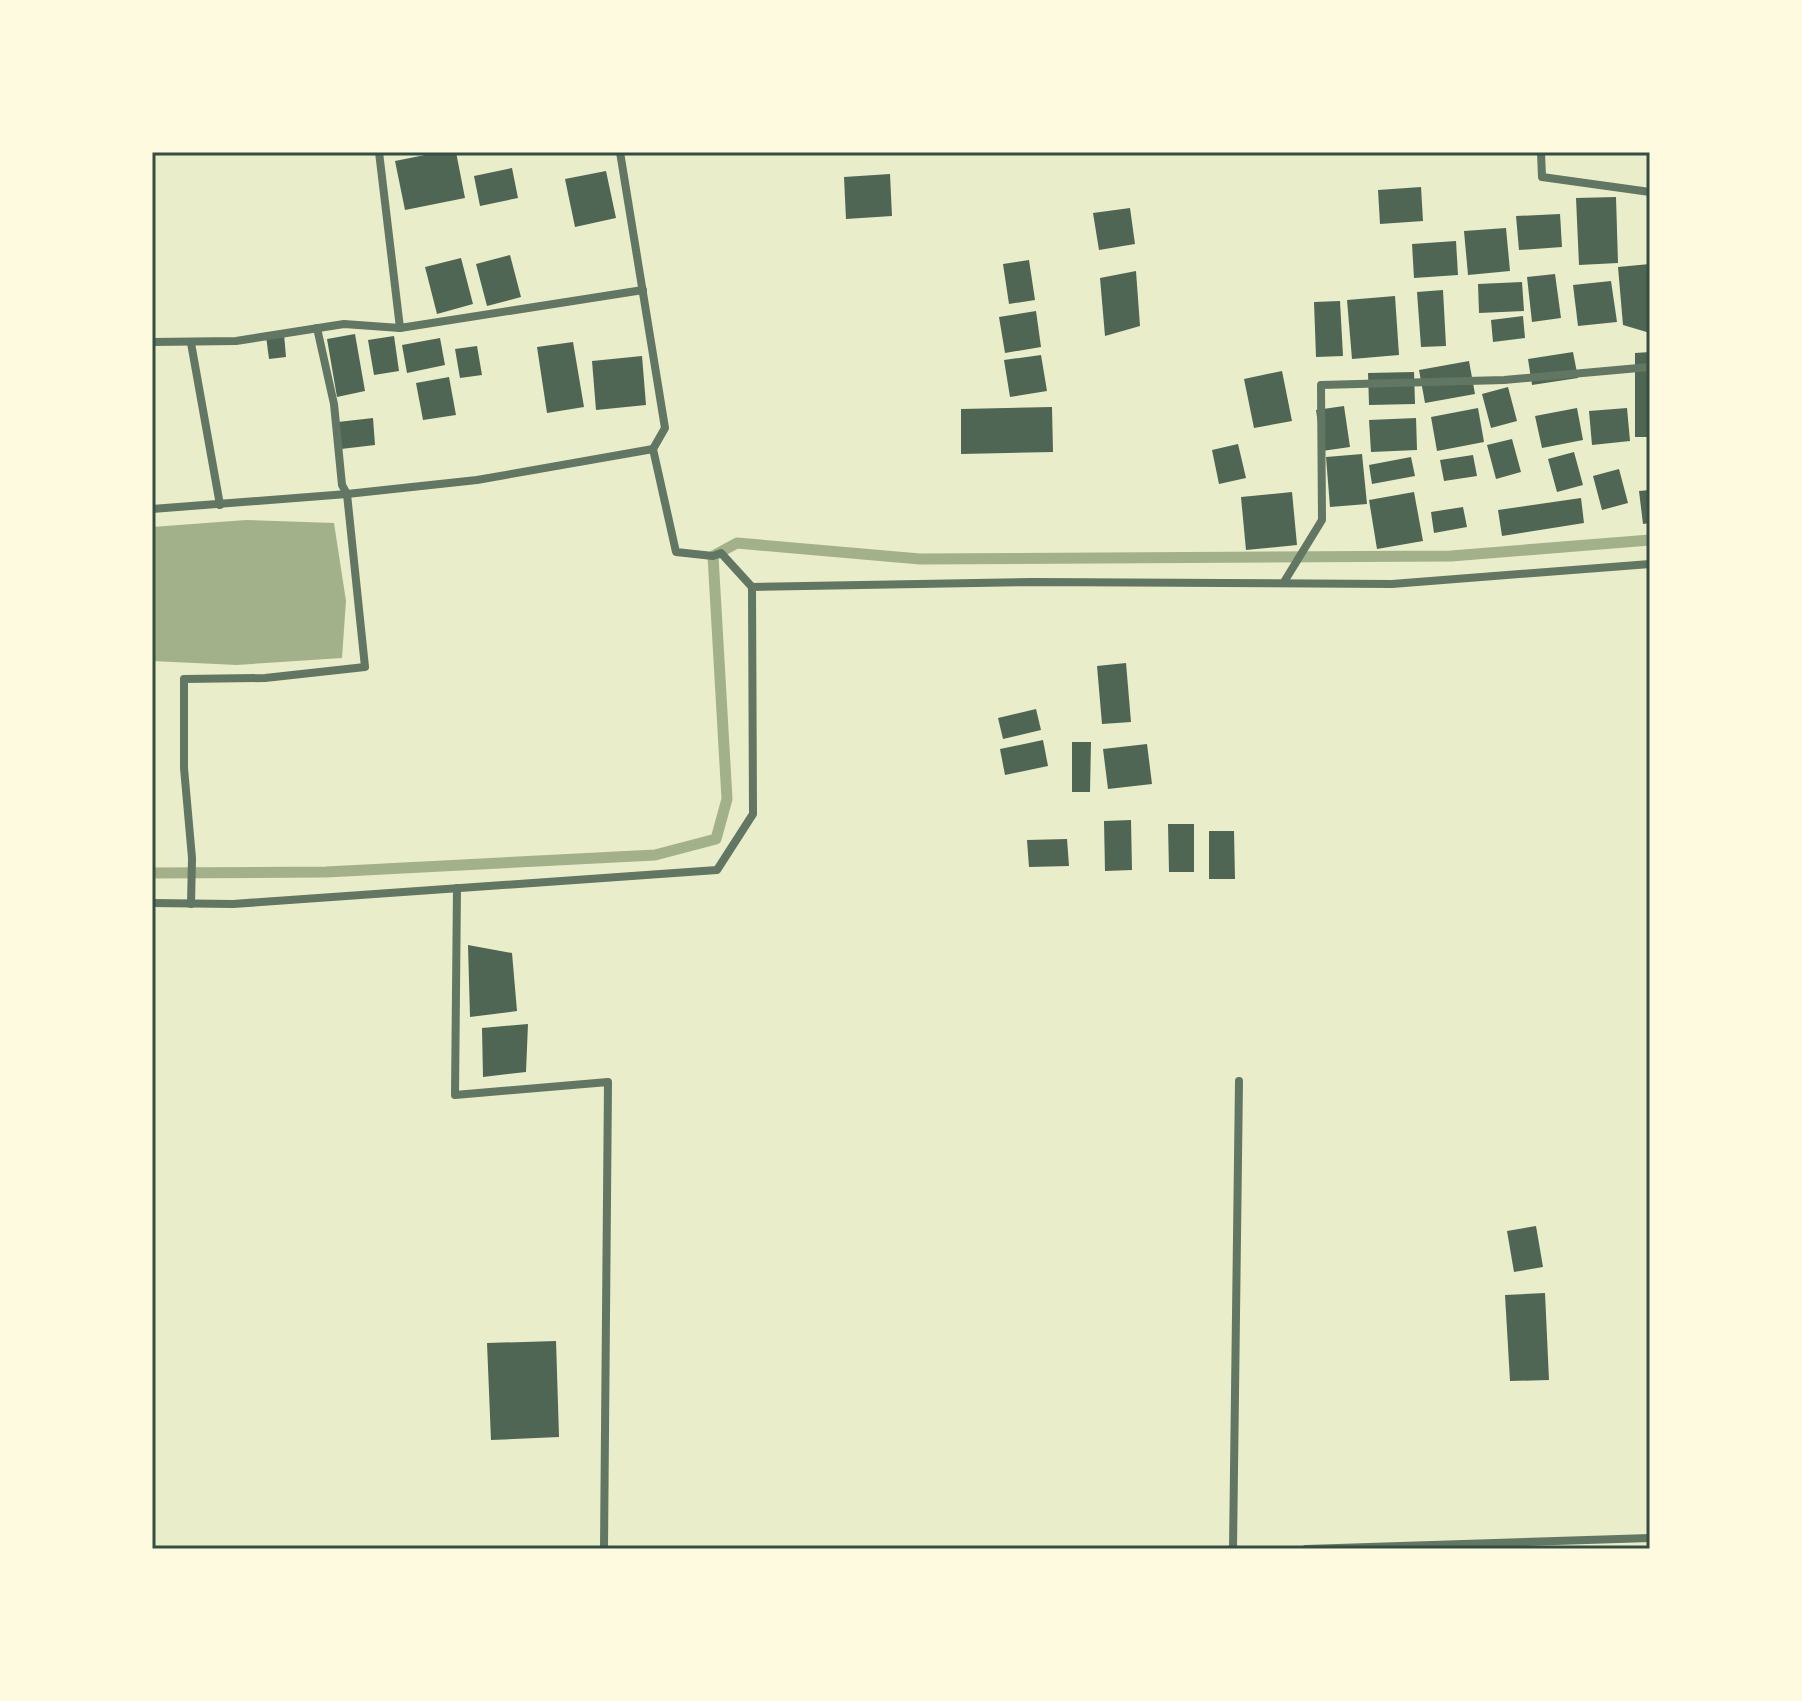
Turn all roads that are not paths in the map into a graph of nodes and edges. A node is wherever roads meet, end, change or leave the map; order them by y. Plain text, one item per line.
1 (379, 152) edge
2 (620, 152) edge
3 (1541, 152) edge
4 (1650, 192) edge
5 (643, 290) junction
6 (317, 328) junction
7 (400, 328) junction
8 (152, 342) edge
9 (191, 343) junction
10 (1650, 367) edge
11 (653, 449) junction
12 (347, 494) junction
13 (220, 505) junction
14 (152, 509) edge
15 (1650, 564) edge
16 (1284, 582) junction
17 (752, 587) junction
18 (457, 888) junction
19 (152, 903) edge
20 (191, 904) junction
21 (1239, 1081) dead end
22 (1650, 1538) edge
23 (604, 1549) edge
24 (1233, 1549) edge
25 (1306, 1549) edge
26 (1320, 1549) edge

1 - 7 street
2 - 5 street
3 - 4 street
5 - 7 street
5 - 11 street
6 - 7 street
6 - 9 street
6 - 12 street
8 - 9 street
9 - 13 street
10 - 16 street
11 - 12 street
11 - 17 street
12 - 13 street
12 - 20 street
13 - 14 street
15 - 16 street
16 - 17 street
17 - 18 street
18 - 20 street
18 - 23 street
19 - 20 street
21 - 24 street
22 - 26 street
25 - 26 street

